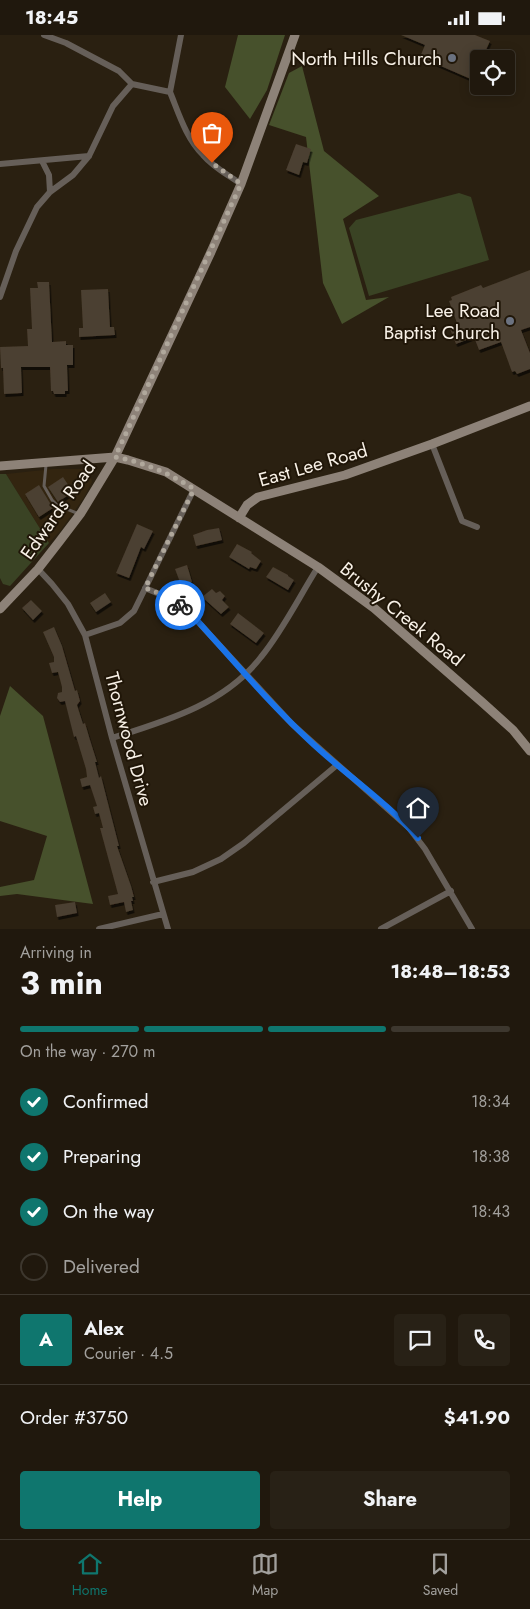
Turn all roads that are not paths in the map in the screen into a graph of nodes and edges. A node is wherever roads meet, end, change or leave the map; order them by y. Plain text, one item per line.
1 (44, 35) edge
2 (181, 35) edge
3 (295, 35) edge
4 (132, 83) junction
5 (170, 92) junction
6 (89, 156) junction
7 (42, 161) junction
8 (0, 164) edge
9 (241, 184) junction
10 (50, 191) junction
11 (0, 297) edge
12 (530, 406) edge
13 (432, 444) junction
14 (115, 457) junction
15 (46, 462) junction
16 (0, 466) edge
17 (194, 489) junction
18 (79, 514) junction
19 (239, 518) junction
20 (477, 527) dead end
21 (318, 567) junction
22 (38, 569) junction
23 (145, 588) junction
24 (0, 609) edge
25 (85, 635) junction
26 (246, 674) junction
27 (112, 738) junction
28 (530, 751) edge
29 (337, 765) junction
30 (153, 882) junction
31 (451, 891) junction
32 (163, 914) junction
33 (99, 929) edge
34 (168, 929) edge
35 (381, 929) edge
36 (472, 929) edge

1 - 4 street
2 - 5 street
3 - 9 street, Edwards Road
4 - 5 street
4 - 6 street
5 - 9 street
6 - 7 street
6 - 10 street
7 - 8 street
7 - 10 street
9 - 14 street, Edwards Road
10 - 11 street
12 - 13 street, East Lee Road
13 - 19 street, East Lee Road
13 - 20 street
14 - 15 street
14 - 17 street
14 - 18 street, Edwards Road
15 - 16 street
15 - 18 lane
17 - 19 street
17 - 23 street
18 - 22 street, Edwards Road
19 - 21 street, Brushy Creek Road
21 - 26 street
21 - 28 street, Brushy Creek Road
22 - 24 street, Edwards Road
22 - 25 street, Thornwood Drive
23 - 25 street
23 - 26 street
25 - 27 street, Thornwood Drive
26 - 27 street
26 - 29 street
27 - 30 street, Thornwood Drive
29 - 30 street
29 - 31 street
30 - 32 street, Thornwood Drive
31 - 35 street
31 - 36 street
32 - 33 street
32 - 34 street, Thornwood Drive

